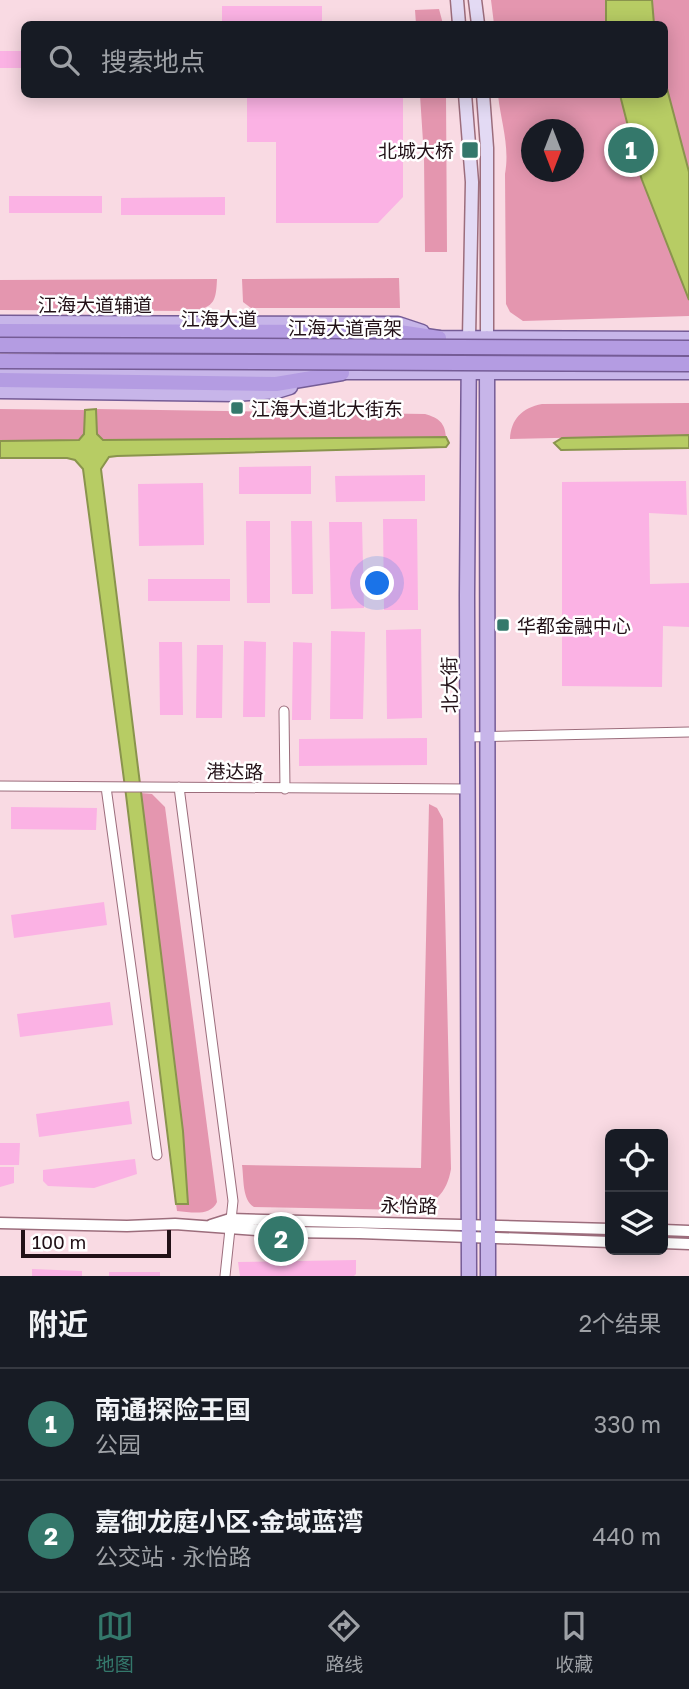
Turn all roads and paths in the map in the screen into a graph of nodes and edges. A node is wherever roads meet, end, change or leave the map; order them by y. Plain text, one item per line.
1 (457, 0) edge
2 (475, 0) edge
3 (459, 21) edge
4 (478, 21) edge
5 (465, 98) edge
6 (483, 98) edge
7 (0, 323) edge
8 (0, 331) edge
9 (0, 337) edge
10 (439, 338) junction
11 (469, 338) junction
12 (487, 338) junction
13 (689, 338) edge
14 (0, 345) edge
15 (689, 348) edge
16 (0, 361) edge
17 (689, 363) edge
18 (0, 372) edge
19 (689, 372) edge
20 (342, 373) junction
21 (468, 373) junction
22 (488, 373) junction
23 (0, 380) edge
24 (277, 387) junction
25 (0, 391) edge
26 (284, 711) dead end
27 (689, 732) edge
28 (469, 737) junction
29 (486, 737) junction
30 (0, 786) edge
31 (106, 787) junction
32 (179, 787) junction
33 (285, 789) junction
34 (469, 789) junction
35 (157, 1155) dead end
36 (0, 1223) edge
37 (230, 1225) junction
38 (605, 1229) edge
39 (668, 1230) edge
40 (689, 1231) edge
41 (469, 1238) junction
42 (488, 1238) junction
43 (605, 1242) edge
44 (668, 1243) edge
45 (689, 1244) edge
46 (225, 1276) edge
47 (469, 1276) edge
48 (488, 1276) edge

1 - 3 main road
2 - 4 main road
5 - 11 main road, 北大街
6 - 12 main road, 北大街
7 - 10 main road, 江海大道辅道
8 - 10 highway
9 - 10 main road, 江海大道
10 - 11 main road, 江海大道
11 - 12 main road, 江海大道
11 - 21 main road, 北大街
12 - 13 main road, 江海大道
12 - 22 main road, 北大街
14 - 15 highway, 江海大道高架, bridge
16 - 17 highway, 江海大道高架, bridge
18 - 20 main road
19 - 22 main road
20 - 21 main road
20 - 24 highway
21 - 22 main road
21 - 28 main road, 北大街
22 - 29 main road, 北大街
23 - 24 highway
24 - 25 main road
26 - 33 street
27 - 29 street
28 - 29 street
28 - 34 main road, 北大街
29 - 42 main road, 北大街
30 - 31 street, 港达路
31 - 32 street, 港达路
31 - 35 street
32 - 33 street, 港达路
32 - 37 street
33 - 34 street, 港达路
34 - 41 main road, 北大街
36 - 37 street, 永怡路
37 - 38 street, 永怡路
37 - 41 street, 永怡路
37 - 46 street
39 - 40 street
41 - 42 street, 永怡路
41 - 47 main road, 北大街
42 - 43 street, 永怡路
42 - 48 main road, 北大街
44 - 45 street

